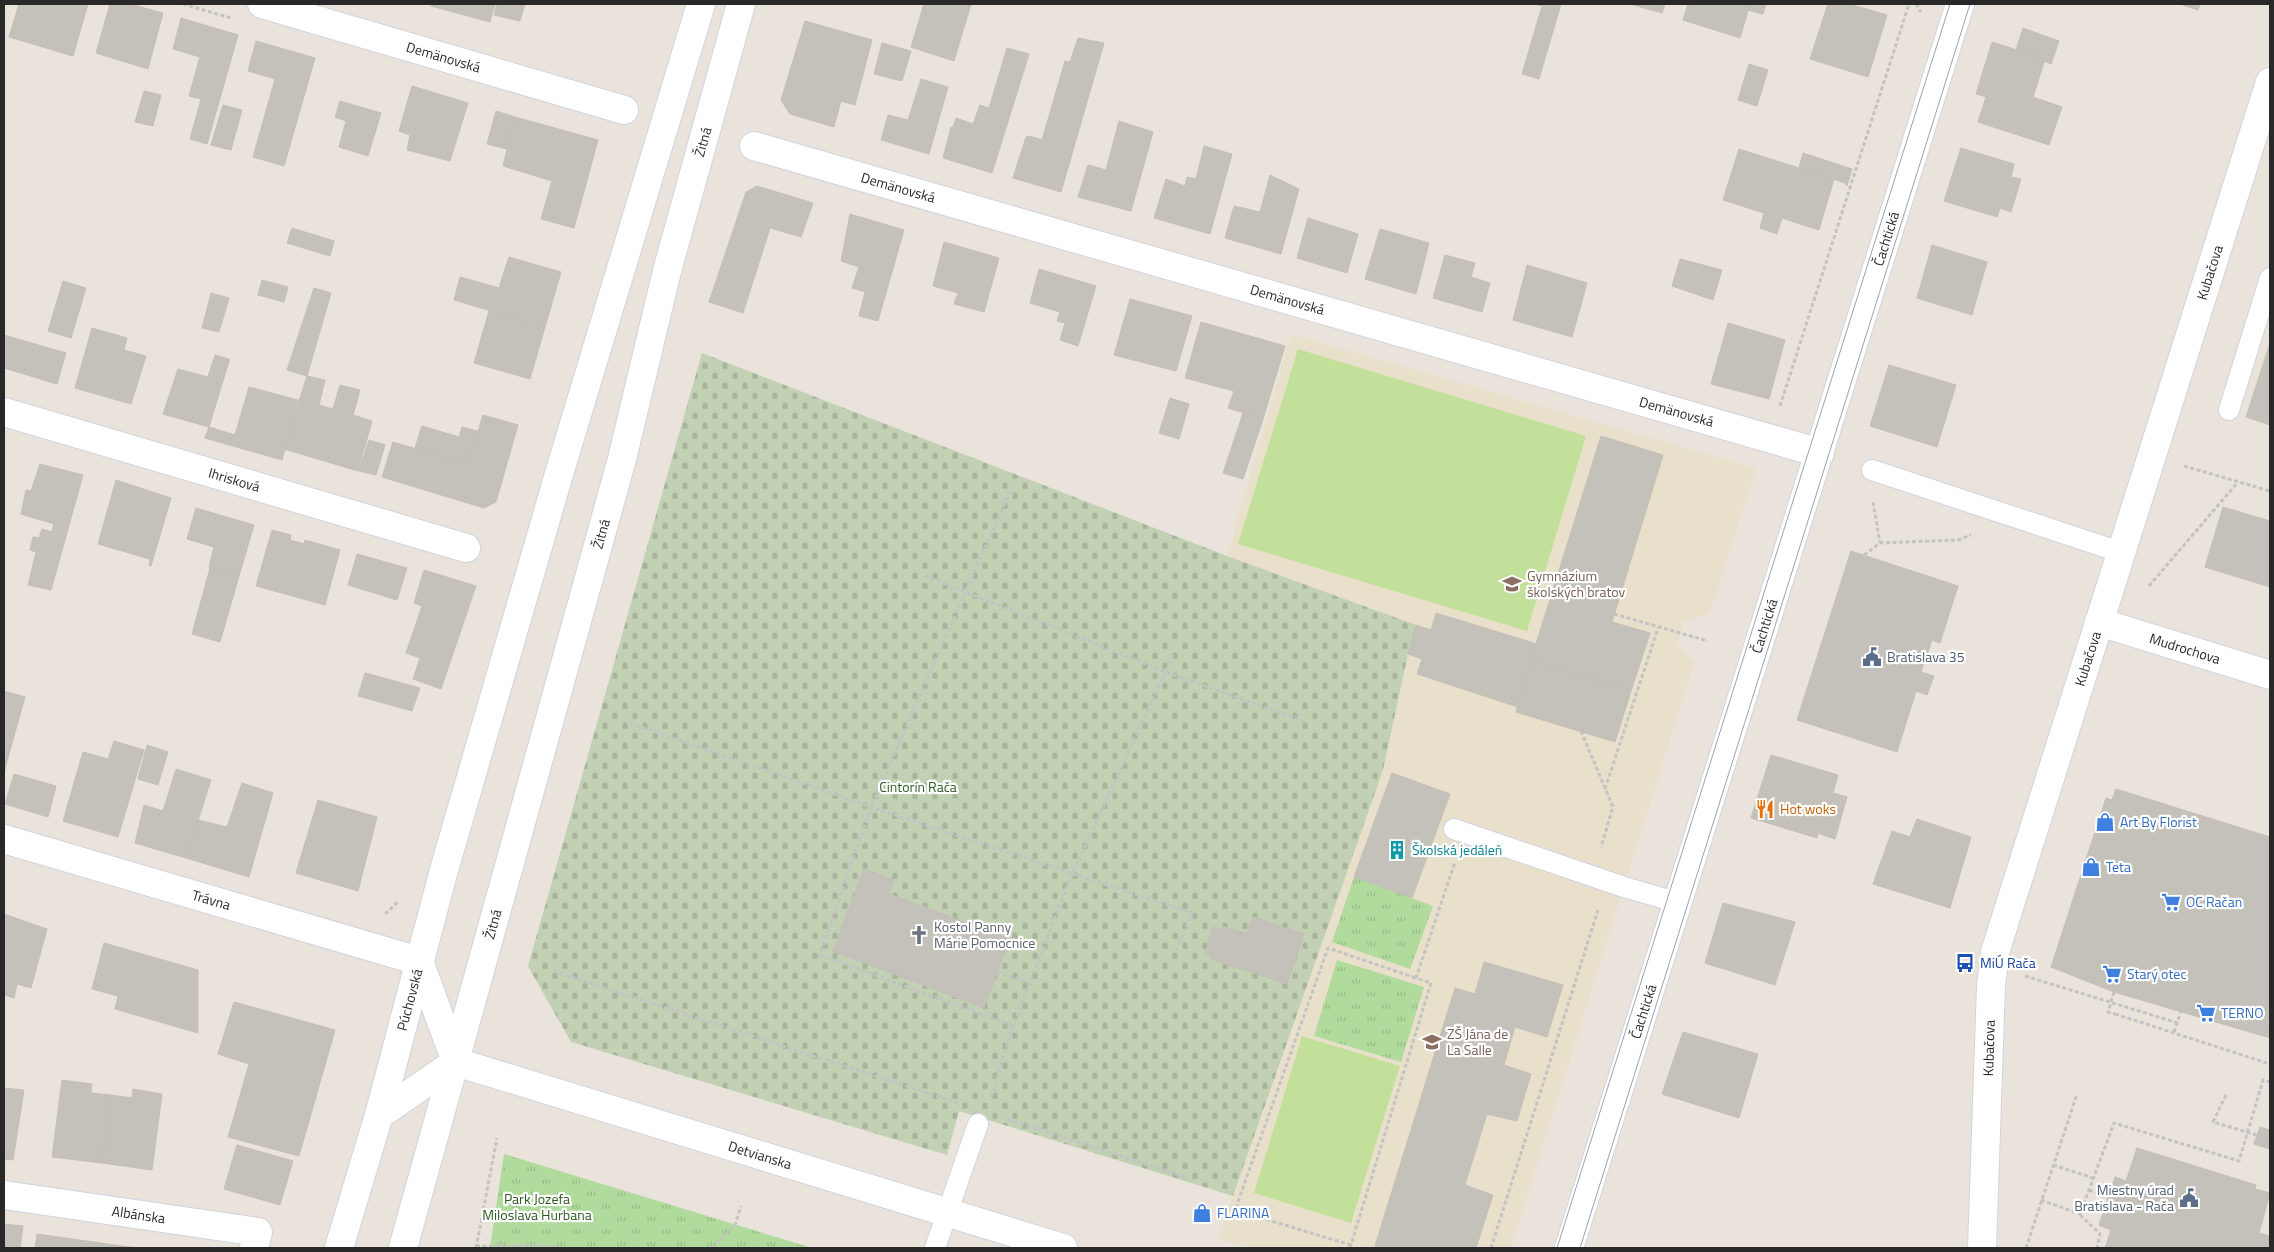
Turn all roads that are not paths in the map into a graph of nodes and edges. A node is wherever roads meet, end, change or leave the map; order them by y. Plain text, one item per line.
1 (262, 4) edge
2 (701, 4) edge
3 (741, 4) edge
4 (1960, 4) edge
5 (2270, 82) edge
6 (624, 110) dead end
7 (754, 146) dead end
8 (2270, 278) edge
9 (2228, 410) dead end
10 (4, 412) edge
11 (1820, 452) junction
12 (1872, 470) dead end
13 (466, 548) dead end
14 (2120, 552) junction
15 (2099, 622) junction
16 (2270, 675) edge
17 (1460, 831) road end
18 (4, 839) edge
19 (1676, 902) junction
20 (419, 961) junction
21 (456, 1062) junction
22 (379, 1115) junction
23 (978, 1124) dead end
24 (4, 1195) edge
25 (948, 1212) junction
26 (254, 1248) edge
27 (339, 1248) edge
28 (403, 1248) edge
29 (934, 1248) edge
30 (1063, 1248) edge
31 (1569, 1248) edge
32 (1982, 1248) edge

1 - 6 street, Demänovská
2 - 20 street
3 - 21 street, Žitná
4 - 11 street, Čachtická
5 - 14 street, Kubačova
7 - 11 street, Demänovská
8 - 9 lane
10 - 13 street, Ihrisková
11 - 19 street, Čachtická
12 - 14 lane
14 - 15 street, Kubačova
15 - 16 street, Mudrochova
15 - 32 street, Kubačova
17 - 19 lane
18 - 20 street, Trávna
19 - 31 street, Čachtická
20 - 21 street, Púchovská
20 - 22 street, Púchovská
21 - 22 street
21 - 25 street, Detvianska
21 - 28 street
22 - 27 street, Púchovská
23 - 25 lane
24 - 26 street, Albánska
25 - 29 lane
25 - 30 street, Detvianska

